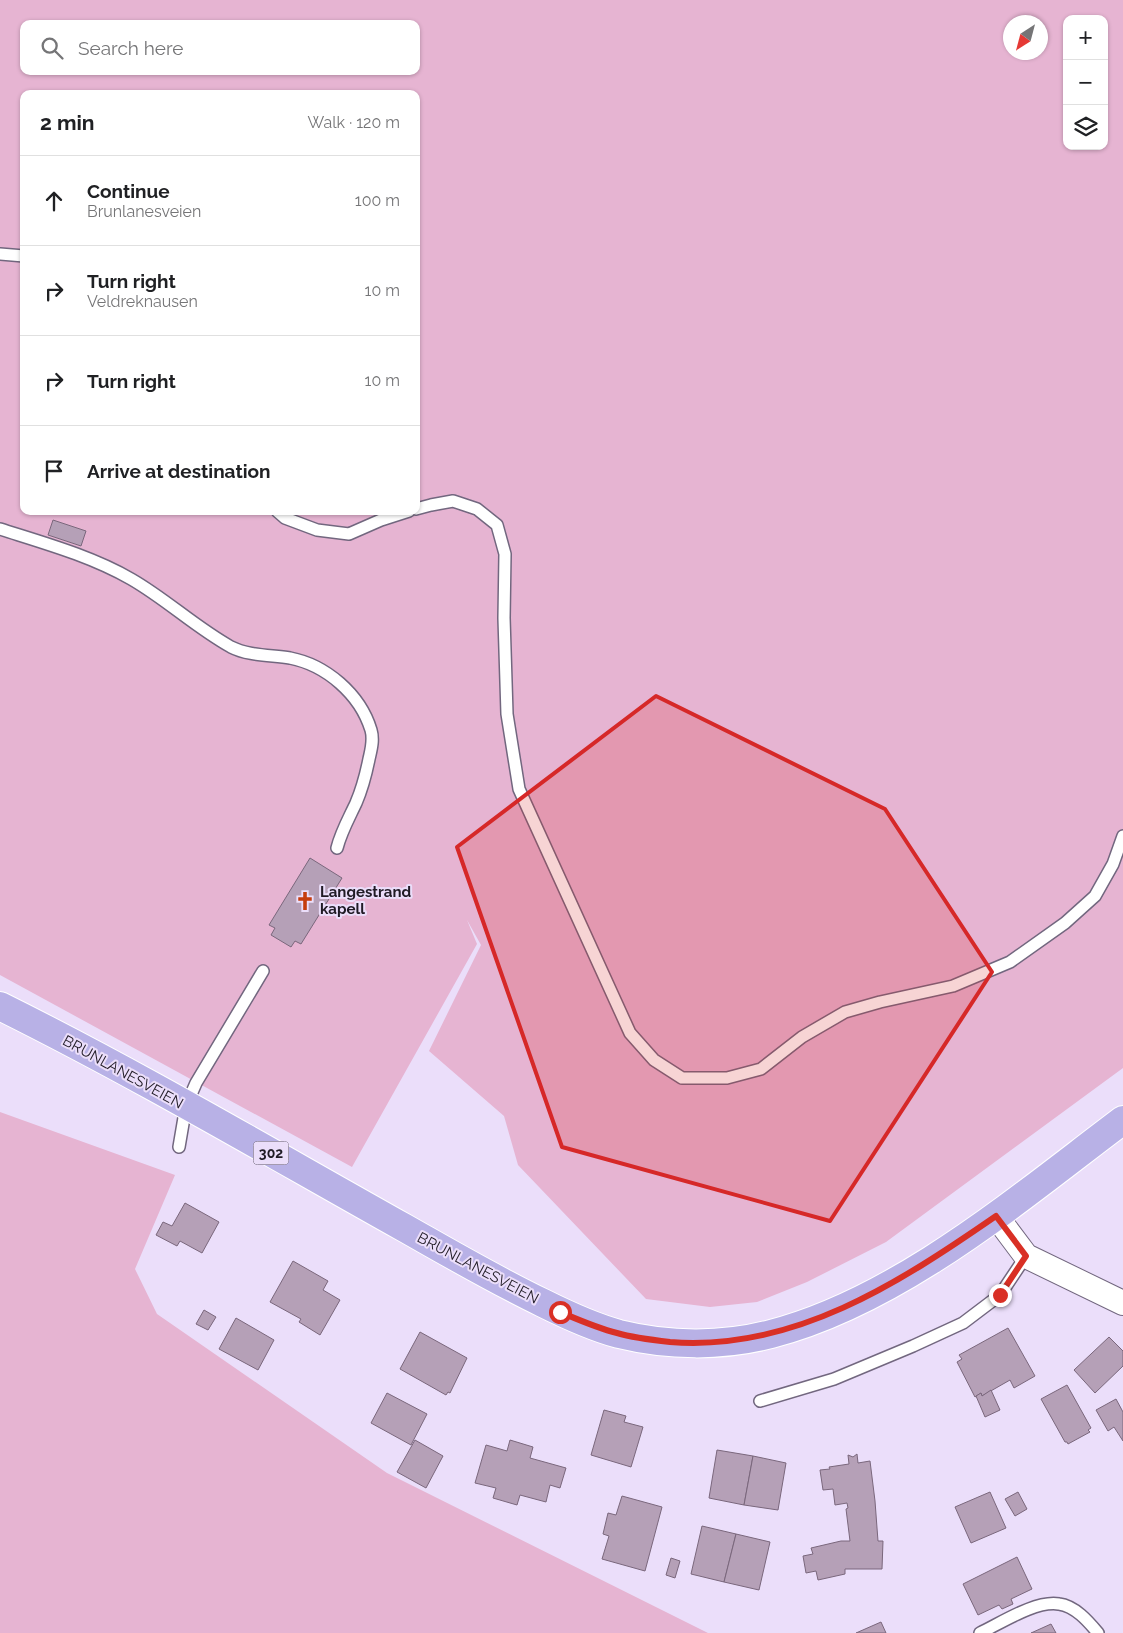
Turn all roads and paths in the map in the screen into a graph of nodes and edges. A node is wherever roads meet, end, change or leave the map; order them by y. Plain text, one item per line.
1 (0, 254) edge
2 (20, 256) edge
3 (420, 508) edge
4 (281, 515) edge
5 (397, 515) edge
6 (0, 530) edge
7 (1123, 836) edge
8 (337, 848) dead end
9 (262, 971) dead end
10 (0, 1006) edge
11 (186, 1106) junction
12 (1123, 1120) edge
13 (179, 1147) dead end
14 (996, 1216) junction
15 (1026, 1256) junction
16 (1123, 1303) edge
17 (760, 1401) dead end
18 (980, 1633) edge
19 (1098, 1633) edge

1 - 2 lane
3 - 7 lane
4 - 5 lane
6 - 8 lane
9 - 11 lane
10 - 11 main road, BRUNLANESVEIEN / 302
11 - 13 lane
11 - 14 main road, BRUNLANESVEIEN / 302
12 - 14 main road, BRUNLANESVEIEN / 302
14 - 15 street
15 - 16 street
15 - 17 lane
18 - 19 lane

